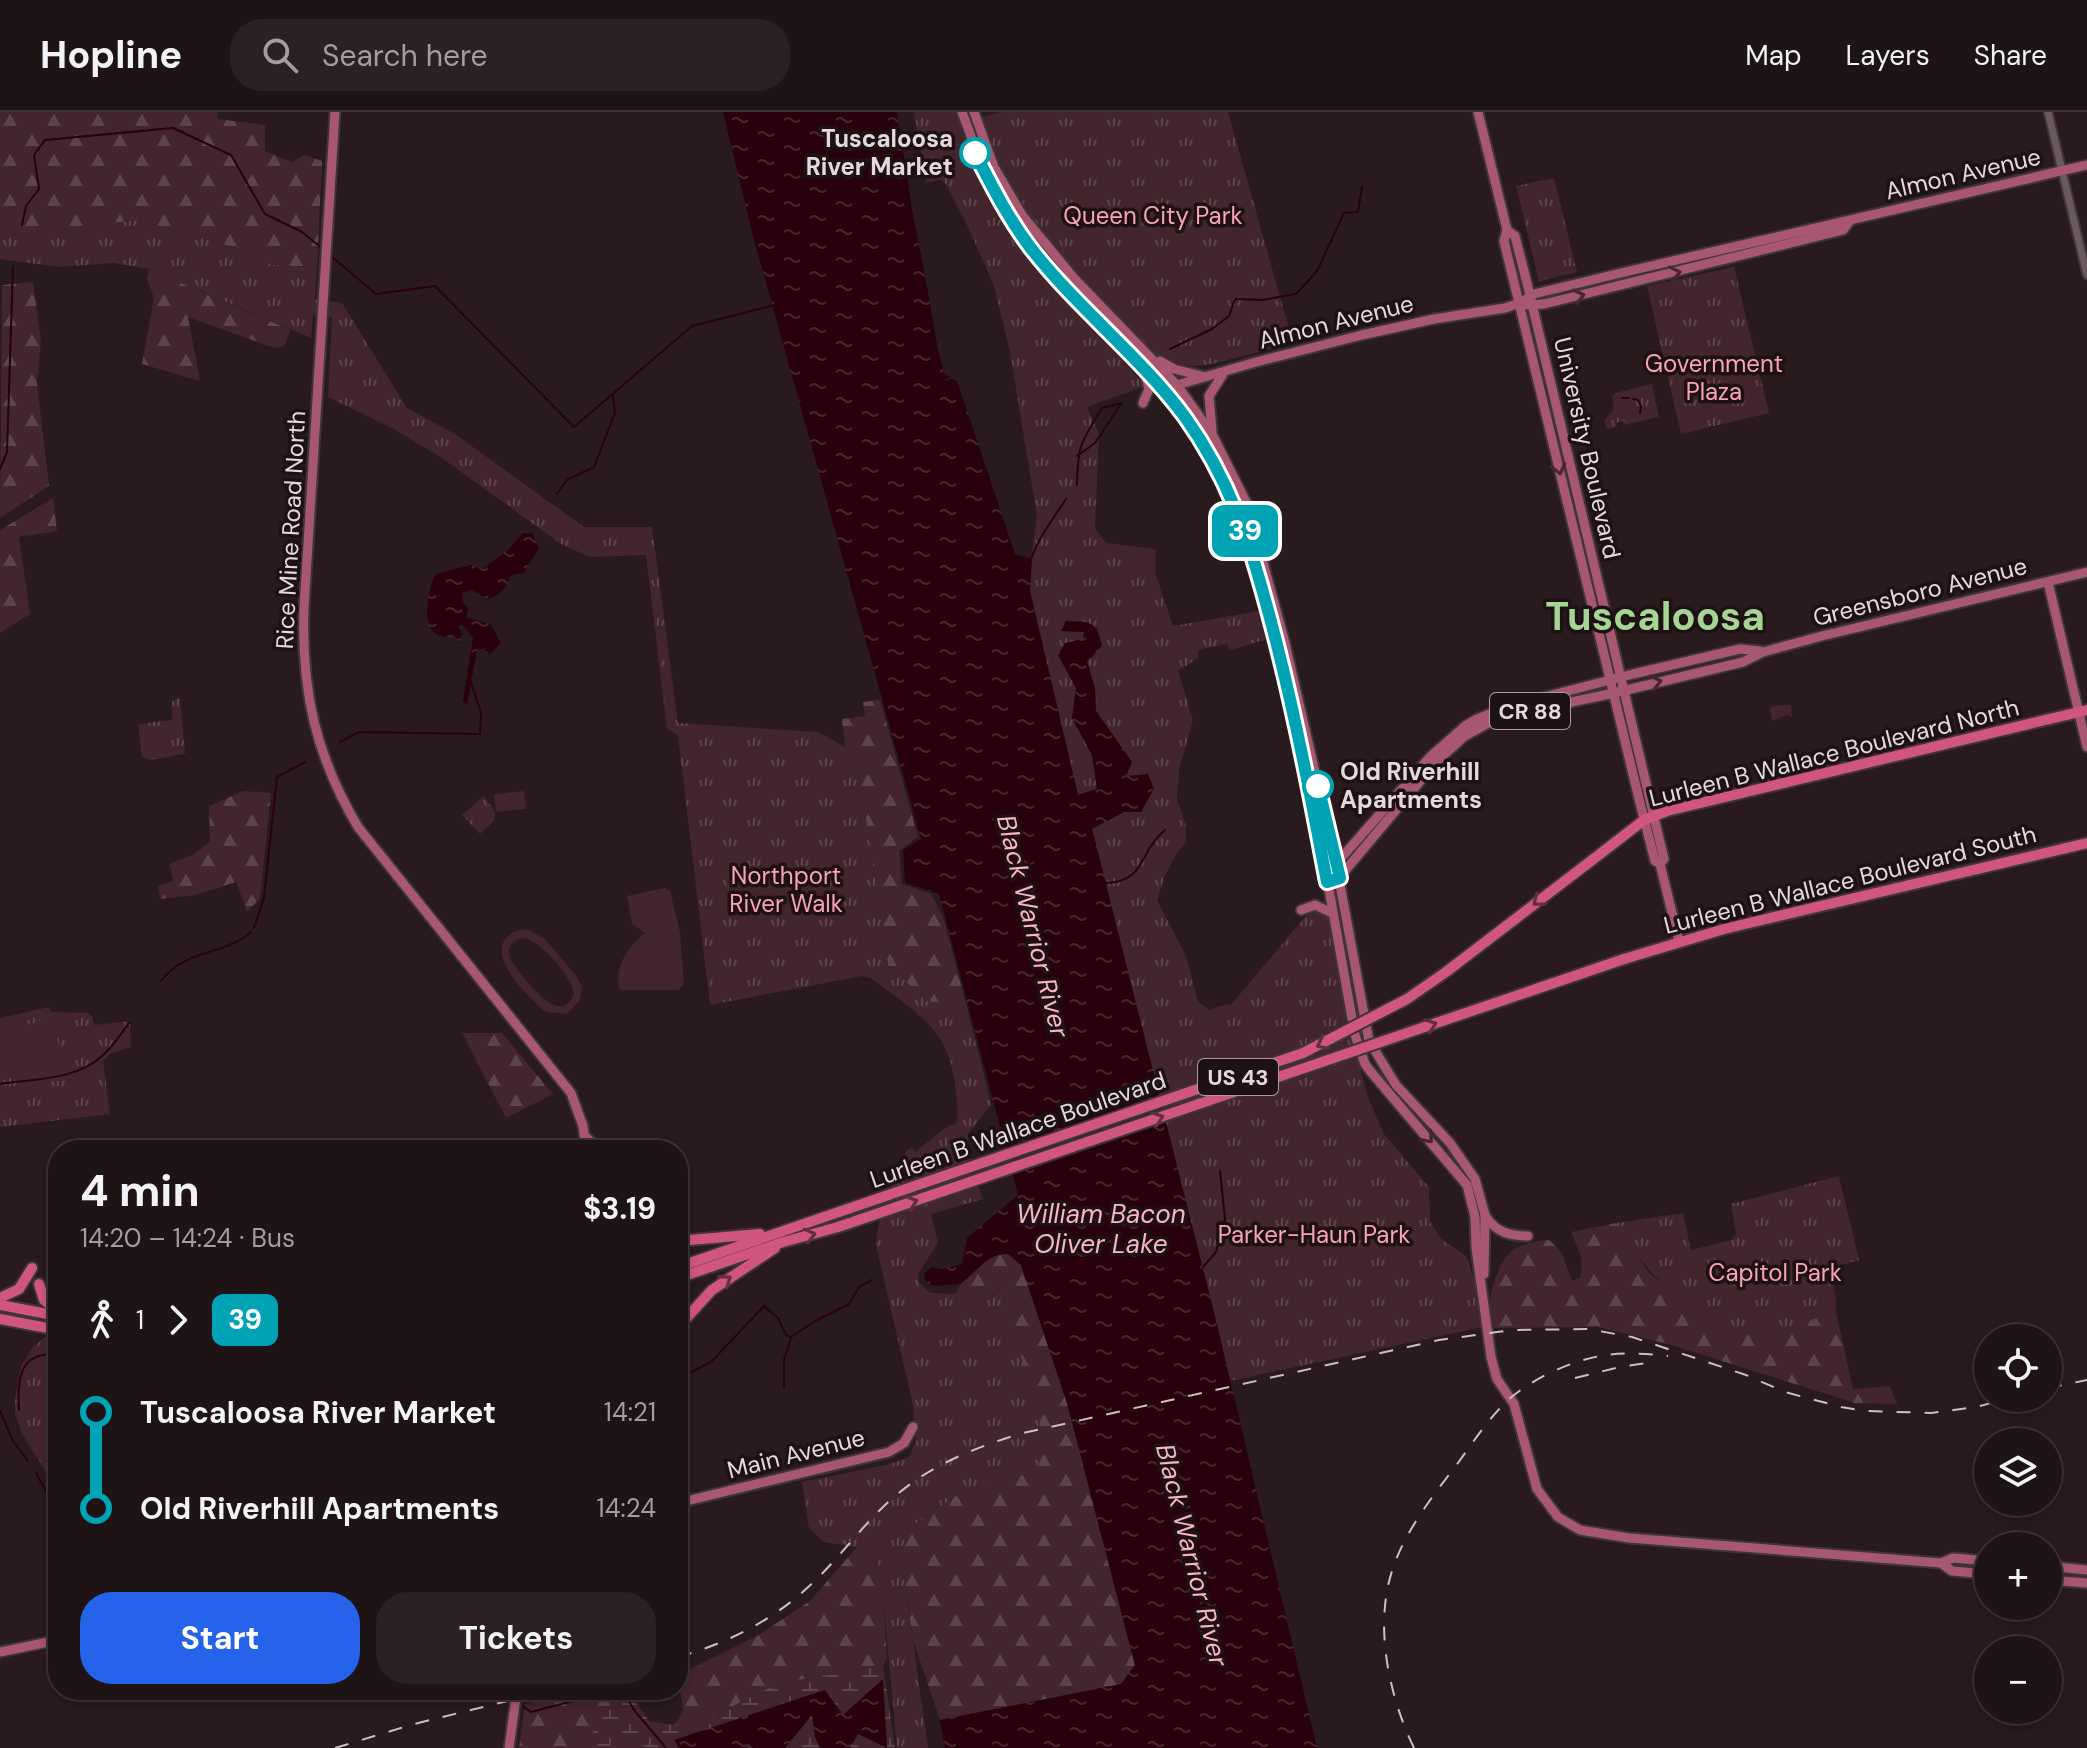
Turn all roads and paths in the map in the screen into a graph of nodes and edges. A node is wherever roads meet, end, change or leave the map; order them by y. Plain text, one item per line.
1 (335, 112) edge
2 (962, 112) edge
3 (974, 112) edge
4 (1478, 112) edge
5 (2048, 112) edge
6 (2087, 165) edge
7 (2062, 171) junction
8 (1849, 222) junction
9 (1507, 230) junction
10 (2087, 275) edge
11 (1530, 296) junction
12 (1520, 303) junction
13 (1533, 307) junction
14 (1150, 354) junction
15 (1143, 366) junction
16 (1224, 373) junction
17 (1210, 377) junction
18 (1177, 385) junction
19 (1165, 393) junction
20 (1143, 403) dead end
21 (1212, 434) junction
22 (2087, 572) edge
23 (2048, 582) junction
24 (1763, 652) junction
25 (1615, 679) junction
26 (1619, 692) junction
27 (2083, 711) edge
28 (2087, 747) edge
29 (1649, 818) junction
30 (1329, 836) junction
31 (2087, 843) edge
32 (1353, 844) junction
33 (1600, 854) joint
34 (1336, 863) junction
35 (1340, 878) junction
36 (1327, 882) junction
37 (1301, 910) dead end
38 (1332, 913) junction
39 (1679, 941) junction
40 (1624, 959) joint
41 (585, 1136) junction
42 (585, 1140) edge
43 (589, 1140) edge
44 (1485, 1215) junction
45 (1528, 1236) dead end
46 (782, 1237) junction
47 (688, 1241) edge
48 (688, 1264) edge
49 (32, 1268) dead end
50 (688, 1274) edge
51 (39, 1284) dead end
52 (1482, 1285) junction
53 (0, 1298) edge
54 (48, 1304) edge
55 (0, 1305) edge
56 (48, 1312) edge
57 (688, 1316) edge
58 (0, 1319) edge
59 (48, 1328) edge
60 (913, 1427) dead end
61 (688, 1501) edge
62 (1974, 1560) edge
63 (1941, 1563) junction
64 (2062, 1567) edge
65 (2087, 1570) edge
66 (1974, 1573) edge
67 (2062, 1581) edge
68 (2087, 1583) edge
69 (48, 1642) edge
70 (0, 1652) edge
71 (516, 1700) edge
72 (509, 1748) edge

1 - 41 main road, Rice Mine Road North
2 - 15 main road
3 - 14 main road
4 - 9 main road, University Boulevard
5 - 7 street
6 - 7 main road, Almon Avenue
7 - 8 main road, Almon Avenue
7 - 10 street
8 - 11 main road, Almon Avenue
13 -> 8 main road, Almon Avenue
9 - 11 main road, University Boulevard
9 - 12 main road, University Boulevard
11 - 12 main road, Almon Avenue
11 - 13 main road, University Boulevard
12 - 13 main road, Almon Avenue
12 - 16 main road, Almon Avenue
12 -> 25 main road, University Boulevard
13 - 25 main road, University Boulevard
14 - 17 main road
14 - 18 main road
15 - 19 main road
15 - 20 main road
16 - 17 main road, Almon Avenue
16 - 21 main road
17 - 18 main road, Almon Avenue
18 - 19 main road, Almon Avenue
18 - 21 main road
19 - 36 main road
21 - 30 main road
22 - 23 main road, Greensboro Avenue
23 - 24 main road, Greensboro Avenue
23 - 27 main road
24 - 25 main road, Greensboro Avenue
26 -> 24 main road, Greensboro Avenue
25 - 26 main road, University Boulevard
25 - 32 main road, Greensboro Avenue / CR 88
26 - 29 main road, University Boulevard
26 - 35 main road, Greensboro Avenue / CR 88
27 - 28 main road
27 - 29 highway, Lurleen B Wallace Boulevard North / US 43
29 - 33 highway, Lurleen B Wallace Boulevard North / US 43
29 - 39 main road, University Boulevard
30 - 32 main road
30 - 34 main road
31 - 39 highway, Lurleen B Wallace Boulevard South / US 43
32 - 34 main road, Greensboro Avenue / CR 88
33 -> 46 highway, Lurleen B Wallace Boulevard / US 43, bridge
34 - 35 main road
34 - 36 main road, Greensboro Avenue / CR 88
35 - 36 main road
35 - 44 main road
36 - 38 main road
37 - 38 main road
38 -> 52 main road
39 - 40 highway, Lurleen B Wallace Boulevard South / US 43
46 -> 40 highway, Lurleen B Wallace Boulevard / US 43, bridge
41 - 42 main road, Rice Mine Road North
41 - 43 main road
44 - 45 main road
44 - 52 main road
46 - 47 highway
46 - 48 highway, Lurleen B Wallace Boulevard / US 43
46 - 50 highway, Lurleen B Wallace Boulevard / US 43
57 -> 46 highway
49 - 53 highway
51 - 54 highway
52 - 63 main road
55 - 56 highway
58 - 59 highway
60 - 61 main road, Main Avenue
62 - 63 main road
63 - 66 main road
64 - 65 main road
67 - 68 main road
69 - 70 main road
71 - 72 main road

